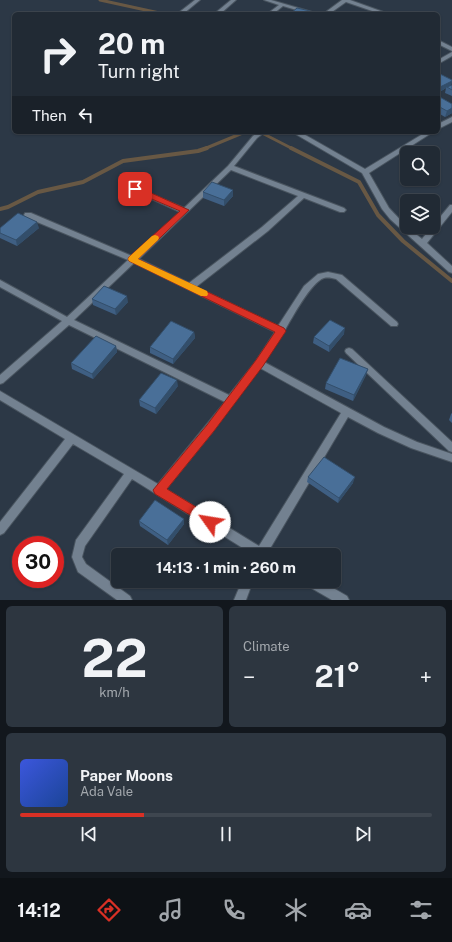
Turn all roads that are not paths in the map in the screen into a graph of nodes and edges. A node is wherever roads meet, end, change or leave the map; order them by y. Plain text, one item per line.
1 (198, 0) edge
2 (234, 0) edge
3 (269, 0) edge
4 (345, 0) edge
5 (282, 5) junction
6 (183, 12) edge
7 (219, 12) edge
8 (273, 12) edge
9 (308, 12) edge
10 (329, 12) edge
11 (380, 12) edge
12 (440, 43) edge
13 (452, 49) edge
14 (440, 60) edge
15 (452, 119) edge
16 (440, 126) edge
17 (259, 134) edge
18 (298, 134) edge
19 (427, 134) edge
20 (230, 167) junction
21 (365, 172) junction
22 (123, 184) dead end
23 (303, 194) junction
24 (452, 207) edge
25 (185, 210) junction
26 (342, 210) dead end
27 (28, 215) dead end
28 (423, 243) junction
29 (132, 259) junction
30 (452, 270) edge
31 (0, 283) edge
32 (190, 287) junction
33 (68, 321) junction
34 (394, 324) dead end
35 (281, 331) junction
36 (349, 350) dead end
37 (259, 363) junction
38 (0, 380) edge
39 (0, 395) edge
40 (230, 400) junction
41 (347, 411) junction
42 (71, 439) junction
43 (452, 448) edge
44 (452, 458) edge
45 (130, 473) junction
46 (159, 490) junction
47 (0, 530) edge
48 (251, 548) edge
49 (265, 548) edge
50 (245, 588) edge
51 (322, 588) edge
52 (126, 600) edge
53 (240, 600) edge
54 (343, 600) edge

1 - 6 street
2 - 7 street
3 - 5 street
4 - 10 street
4 - 11 street
5 - 8 street
5 - 9 street
12 - 13 street
13 - 14 street
15 - 16 street
17 - 20 street
18 - 21 street
19 - 21 street
20 - 23 street
20 - 25 street
21 - 28 street
22 - 25 street
23 - 26 street
23 - 32 street
24 - 28 street
25 - 29 street
27 - 29 street
28 - 30 street
29 - 32 street
29 - 33 street
31 - 33 street
32 - 35 street
33 - 38 street
33 - 40 street
34 - 35 street
35 - 37 street
36 - 43 street
37 - 40 street
37 - 41 street
39 - 42 street
40 - 46 street
41 - 44 street
41 - 49 street
42 - 45 street
42 - 47 street
45 - 46 street
45 - 52 street
46 - 48 street
50 - 53 street
51 - 54 street

